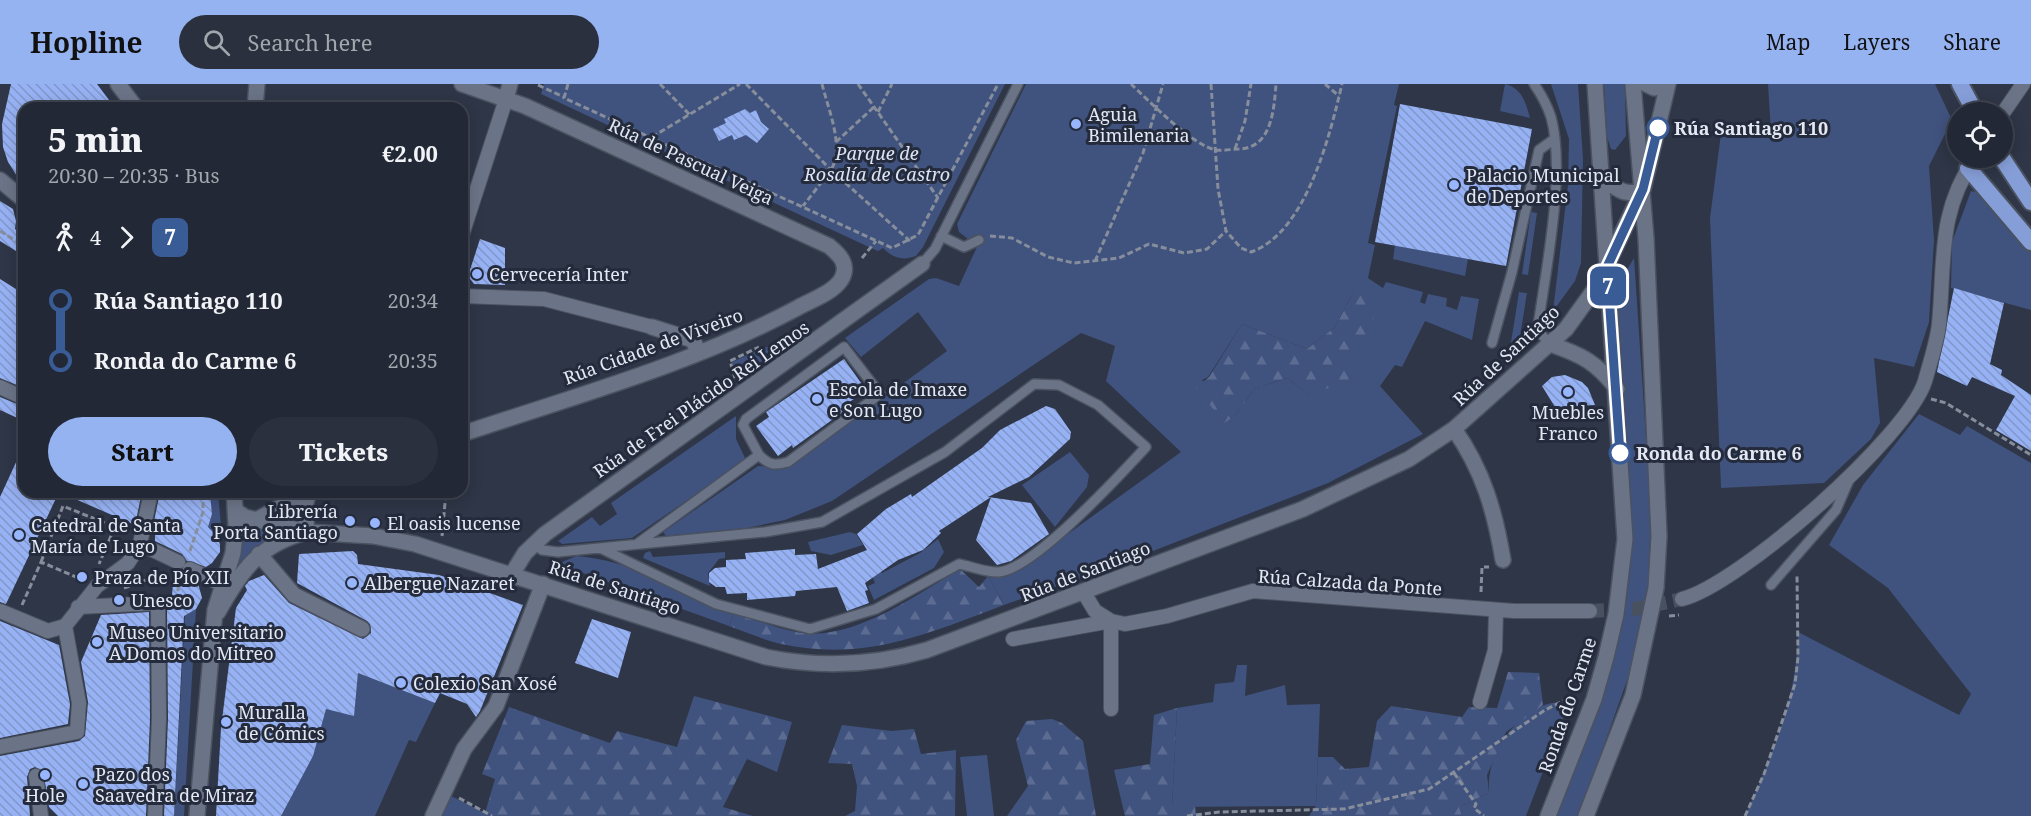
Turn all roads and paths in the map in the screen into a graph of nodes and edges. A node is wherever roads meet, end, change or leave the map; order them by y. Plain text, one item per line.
1 (118, 84) edge
2 (257, 84) edge
3 (462, 84) edge
4 (568, 84) edge
5 (660, 84) edge
6 (740, 84) edge
7 (746, 84) edge
8 (822, 84) edge
9 (858, 84) edge
10 (892, 84) edge
11 (998, 84) edge
12 (1018, 84) edge
13 (1131, 84) edge
14 (1163, 84) edge
15 (1211, 84) edge
16 (1251, 84) edge
17 (1276, 84) edge
18 (1325, 84) edge
19 (1342, 84) edge
20 (1534, 84) edge
21 (1595, 84) edge
22 (1633, 84) edge
23 (1646, 84) edge
24 (1666, 84) edge
25 (1960, 84) edge
26 (2023, 84) edge
27 (538, 85) edge
28 (508, 91) edge
29 (1339, 96) junction
30 (564, 98) junction
31 (132, 102) edge
32 (256, 102) edge
33 (1970, 102) edge
34 (2011, 102) edge
35 (874, 107) junction
36 (1156, 108) junction
37 (877, 113) junction
38 (690, 115) junction
39 (652, 137) junction
40 (1553, 140) junction
41 (836, 142) junction
42 (1234, 149) junction
43 (1215, 150) junction
44 (1969, 168) edge
45 (1975, 168) edge
46 (2009, 168) edge
47 (831, 170) junction
48 (1602, 173) junction
49 (0, 180) edge
50 (1643, 189) junction
51 (18, 195) edge
52 (938, 198) junction
53 (2031, 202) edge
54 (803, 207) junction
55 (468, 216) edge
56 (0, 231) edge
57 (1226, 231) junction
58 (942, 236) junction
59 (910, 240) junction
60 (979, 240) joint
61 (876, 241) junction
62 (18, 242) edge
63 (2031, 242) edge
64 (862, 258) dead end
65 (1095, 261) junction
66 (922, 264) joint
67 (1607, 267) junction
68 (844, 273) joint
69 (468, 297) edge
70 (652, 327) joint
71 (1492, 343) dead end
72 (1550, 344) junction
73 (698, 352) junction
74 (0, 387) edge
75 (1617, 389) junction
76 (18, 395) edge
77 (1920, 396) junction
78 (1454, 429) junction
79 (468, 432) edge
80 (759, 455) junction
81 (2031, 455) edge
82 (1852, 472) junction
83 (150, 498) edge
84 (203, 498) edge
85 (235, 498) edge
86 (298, 498) edge
87 (307, 498) edge
88 (445, 498) edge
89 (236, 511) junction
90 (258, 519) junction
91 (115, 526) junction
92 (124, 531) dead end
93 (307, 532) junction
94 (442, 536) dead end
95 (534, 543) junction
96 (140, 544) junction
97 (635, 545) junction
98 (600, 548) junction
99 (259, 554) junction
100 (1796, 556) junction
101 (1497, 561) joint
102 (41, 562) junction
103 (185, 564) junction
104 (167, 572) dead end
105 (512, 574) junction
106 (101, 583) junction
107 (221, 584) junction
108 (543, 584) junction
109 (1771, 585) dead end
110 (124, 588) dead end
111 (1084, 593) junction
112 (1489, 594) dead end
113 (1682, 599) tunnel mouth
114 (78, 607) junction
115 (1496, 610) junction
116 (0, 611) edge
117 (1590, 611) tunnel mouth
118 (16, 618) junction
119 (214, 620) junction
120 (1111, 621) junction
121 (65, 626) junction
122 (363, 630) dead end
123 (1013, 639) dead end
124 (1574, 701) dead end
125 (1480, 702) dead end
126 (1110, 709) dead end
127 (0, 747) edge
128 (1454, 773) junction
129 (36, 776) dead end
130 (445, 789) junction
131 (41, 816) edge
132 (155, 816) edge
133 (197, 816) edge
134 (433, 816) edge
135 (492, 816) edge
136 (1187, 816) edge
137 (1484, 816) edge
138 (1548, 816) edge
139 (1586, 816) edge
140 (1745, 816) edge

1 - 31 street
2 - 32 street
3 - 28 street, Rúa de Pascual Veiga
4 - 30 path
5 - 38 path
6 - 38 path
7 - 47 path
8 - 41 path
9 - 35 path
10 - 37 path
11 - 52 path
12 - 58 lane
13 - 36 path
14 - 36 path
15 - 43 path
16 - 42 path
17 - 42 path
18 - 29 path
19 - 29 path
20 - 40 lane
21 - 48 street, Ronda do Carme
22 - 50 street
23 - 24 street, Rúa de Santiago
24 - 50 street, Rúa de Santiago
25 - 33 highway
26 - 34 street
27 - 30 path
28 - 55 street
28 - 68 street, Rúa de Pascual Veiga
29 - 57 path
30 - 39 path
35 - 37 path
35 - 41 path
36 - 43 path
36 - 65 path
37 - 52 path
38 - 39 path
39 - 54 path
40 - 71 lane
40 - 72 lane
41 - 47 path
42 - 43 path
43 - 57 path
44 - 77 street
45 - 63 highway
46 - 53 highway
47 - 54 path
47 - 59 path
48 - 50 street
48 - 67 street, Ronda do Carme
49 - 51 street
50 - 67 street, Rúa de Santiago
50 - 139 street
52 - 59 path
54 - 61 path
56 - 62 path
57 - 65 path
58 - 60 lane
58 - 66 lane
59 - 61 path
60 - 65 path
61 - 64 path
66 - 95 street, Rúa de Frei Plácido Rei Lemos
67 - 72 street, Rúa de Santiago
67 - 75 street, Ronda do Carme
68 - 73 street, Rúa Cidade de Viveiro
69 - 70 street
70 - 73 street
72 - 75 street
72 - 78 street, Rúa de Santiago
73 - 79 street, Rúa Cidade de Viveiro
74 - 76 street
75 - 138 street, Ronda do Carme
77 - 81 path
77 - 82 street
78 - 101 street
78 - 111 street, Rúa de Santiago
80 - 80 lane
80 - 97 lane
82 - 100 lane
82 - 113 street
83 - 96 street
84 - 103 path
85 - 89 street
86 - 90 street
87 - 93 street
88 - 94 path
89 - 90 street, Rúa de Santiago
89 - 107 street
90 - 93 street, Rúa de Santiago
91 - 92 path
91 - 102 path
91 - 106 path
93 - 99 street, Rúa de Santiago
93 - 105 street, Rúa de Santiago
95 - 98 lane
95 - 105 street, Rúa de Frei Plácido Rei Lemos
96 - 103 street
96 - 106 street
97 - 98 lane
97 - 98 lane
99 - 119 street, Rúa de Santiago
99 - 122 street
100 - 109 lane
100 - 140 path
101 - 112 path
102 - 106 path
102 - 118 path
103 - 107 street
104 - 110 path
105 - 108 street, Rúa de Santiago
106 - 114 street
107 - 119 street
108 - 111 street, Rúa de Santiago
108 - 130 street
111 - 120 street
114 - 121 street
114 - 132 street
115 - 117 street, Rúa Calzada da Ponte
115 - 120 street, Rúa Calzada da Ponte
115 - 125 street
116 - 118 street
118 - 121 street
119 - 133 street
120 - 123 street, Rúa Calzada da Ponte
120 - 126 street
121 - 127 street
124 - 128 path
128 - 136 path
128 - 137 path
129 - 131 street
130 - 134 street
130 - 135 path

